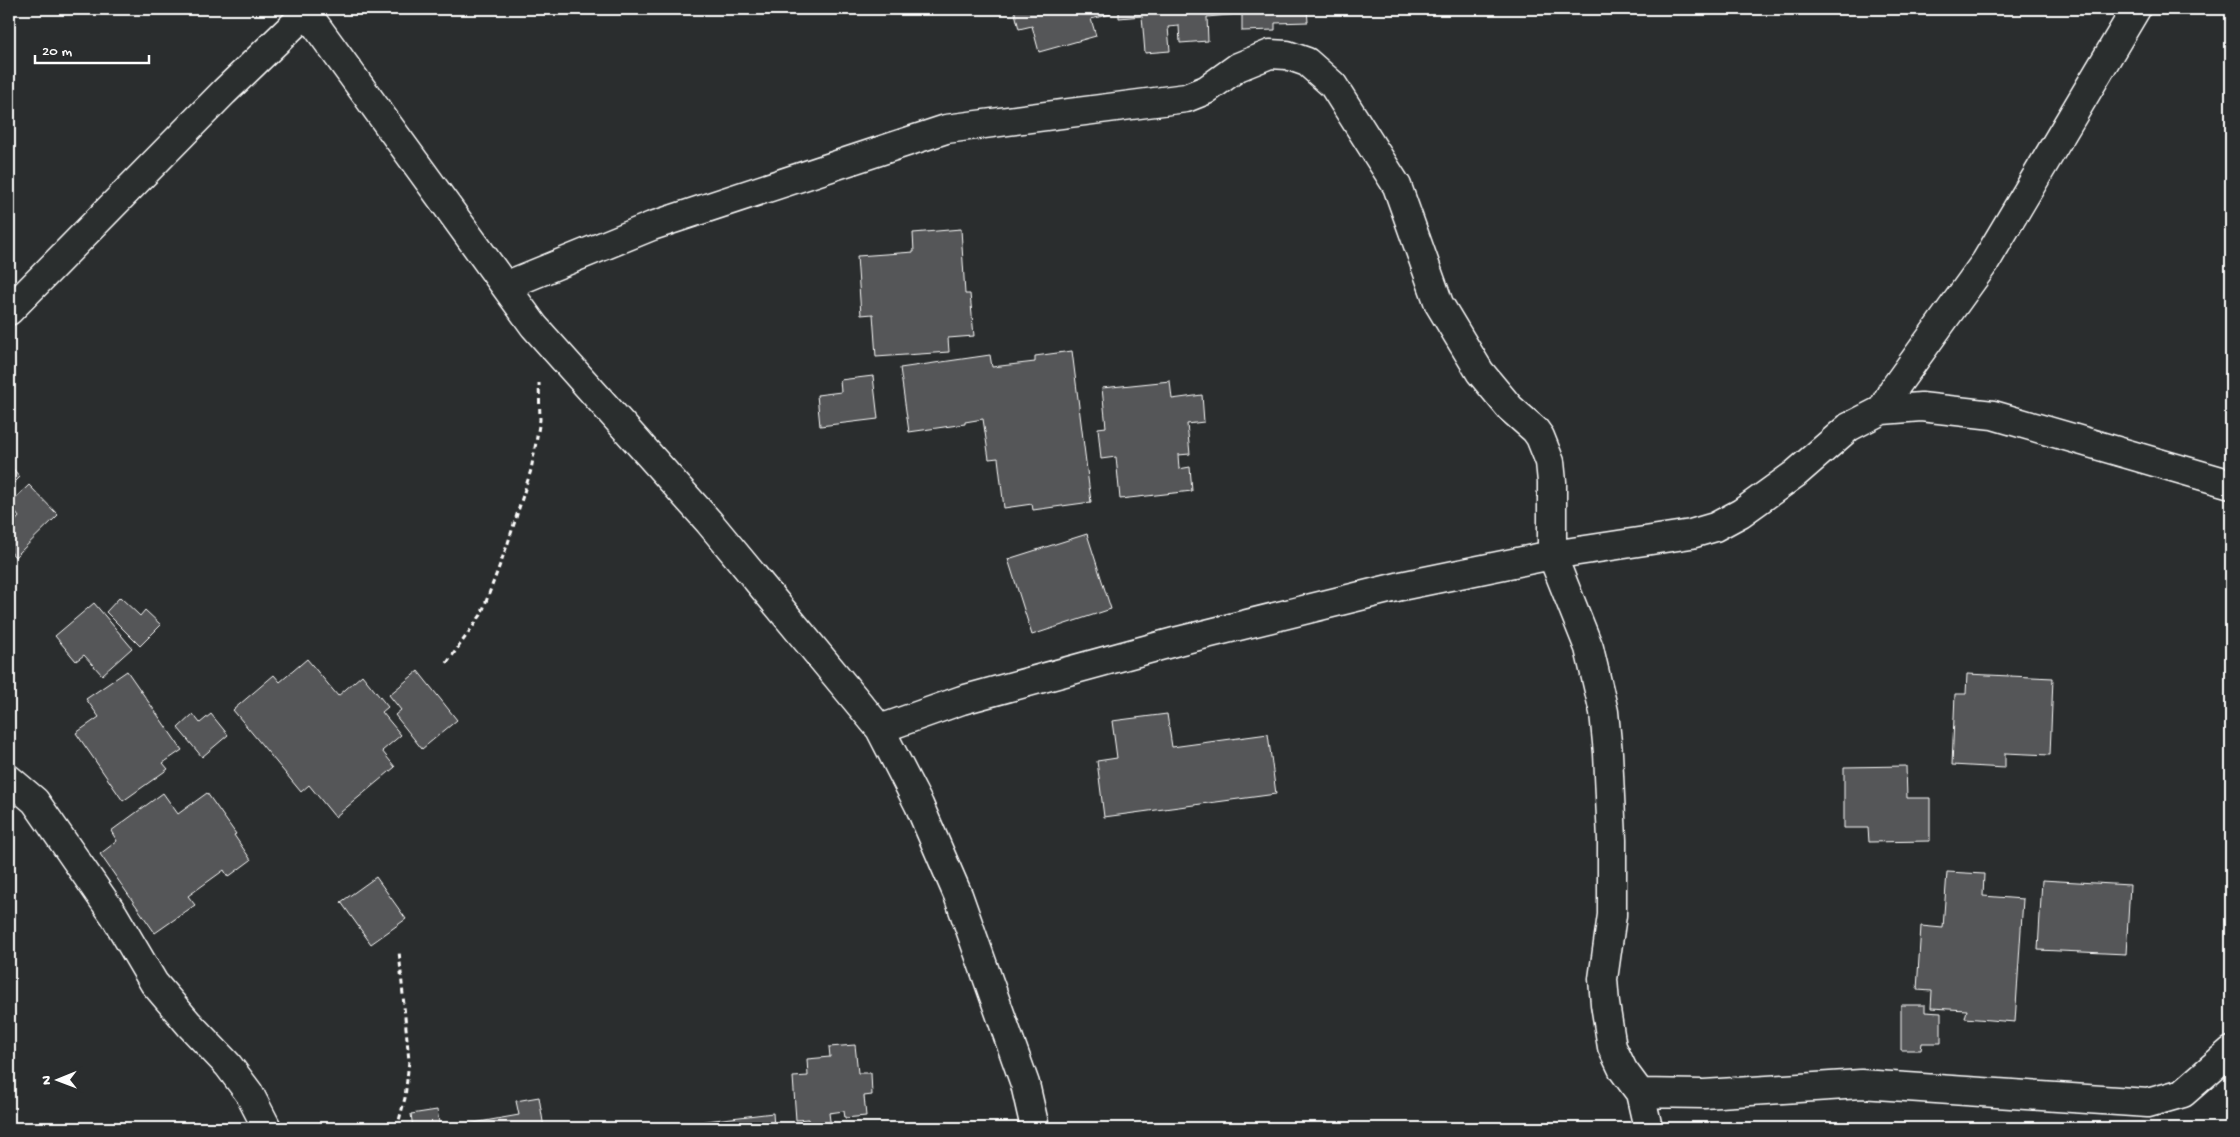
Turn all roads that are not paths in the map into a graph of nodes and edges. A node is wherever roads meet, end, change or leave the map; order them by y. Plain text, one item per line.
1 (2136, 9) edge
2 (305, 11) edge
3 (505, 286) junction
4 (9, 311) edge
5 (1882, 410) junction
6 (2231, 484) edge
7 (1552, 555) junction
8 (880, 729) junction
9 (9, 779) edge
10 (2231, 1051) edge
11 (1640, 1093) junction
12 (267, 1128) edge
13 (1035, 1128) edge
14 (1648, 1128) edge

1 - 5 street
2 - 3 street
2 - 4 street
3 - 7 street
3 - 8 street
5 - 6 street
5 - 7 street
7 - 8 street
7 - 11 street
8 - 13 street
9 - 12 street
10 - 11 street
11 - 14 street

